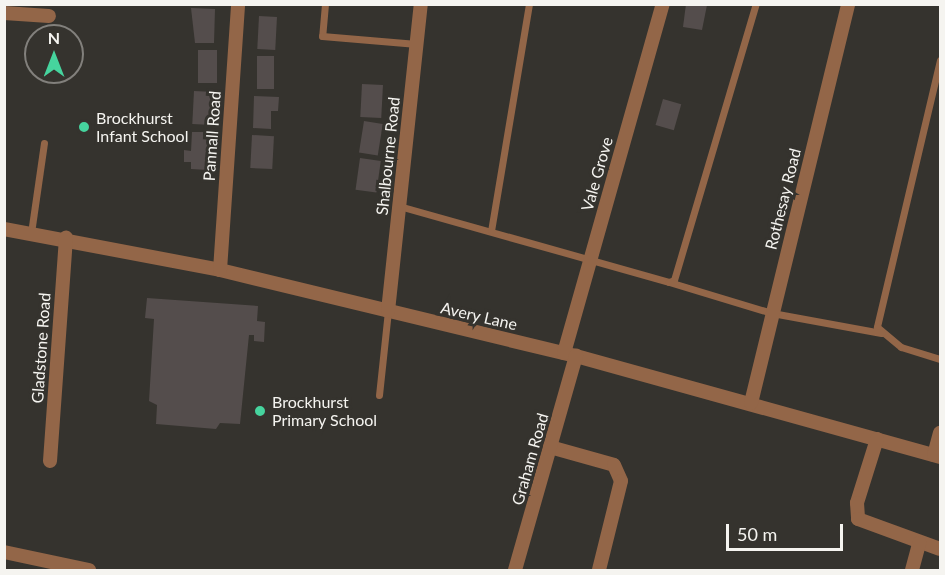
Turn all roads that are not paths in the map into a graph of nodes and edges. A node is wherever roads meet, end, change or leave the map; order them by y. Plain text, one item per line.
1 (238, 4) edge
2 (325, 4) edge
3 (421, 4) edge
4 (529, 4) edge
5 (663, 4) edge
6 (756, 4) edge
7 (848, 4) edge
8 (4, 13) edge
9 (49, 16) dead end
10 (417, 44) junction
11 (940, 60) edge
12 (44, 143) dead end
13 (399, 206) junction
14 (4, 229) edge
15 (491, 231) junction
16 (31, 233) junction
17 (66, 238) junction
18 (590, 260) junction
19 (220, 270) junction
20 (669, 282) junction
21 (388, 311) junction
22 (772, 313) junction
23 (881, 333) junction
24 (570, 354) junction
25 (940, 358) edge
26 (379, 395) dead end
27 (751, 402) junction
28 (940, 433) edge
29 (877, 440) junction
30 (550, 447) junction
31 (937, 456) edge
32 (50, 460) dead end
33 (919, 543) junction
34 (940, 549) edge
35 (4, 552) edge
36 (89, 570) edge
37 (515, 570) edge
38 (599, 570) edge
39 (912, 570) edge

1 - 19 street, Pannall Road
2 - 10 lane
3 - 10 street, Shalbourne Road
4 - 15 lane
5 - 18 street, Vale Grove
6 - 20 lane
7 - 22 street, Rothesay Road
8 - 9 street
10 - 13 street, Shalbourne Road
11 - 23 lane
12 - 16 lane
13 - 15 lane
13 - 21 street, Shalbourne Road
14 - 16 street, Avery Lane
15 - 18 lane
16 - 17 street, Avery Lane
17 - 19 street, Avery Lane
17 - 32 street, Gladstone Road
18 - 20 lane
18 - 24 street, Vale Grove
19 - 21 street, Avery Lane
20 - 22 lane
21 - 24 street, Avery Lane
21 - 26 lane
22 - 23 lane
22 - 27 street, Rothesay Road
23 - 25 lane
24 - 27 street, Avery Lane
24 - 30 street, Graham Road
27 - 29 street, Avery Lane
28 - 31 street
29 - 31 street, Avery Lane
29 - 33 street
30 - 37 street, Graham Road
30 - 38 street
33 - 34 street
33 - 39 street
35 - 36 street

